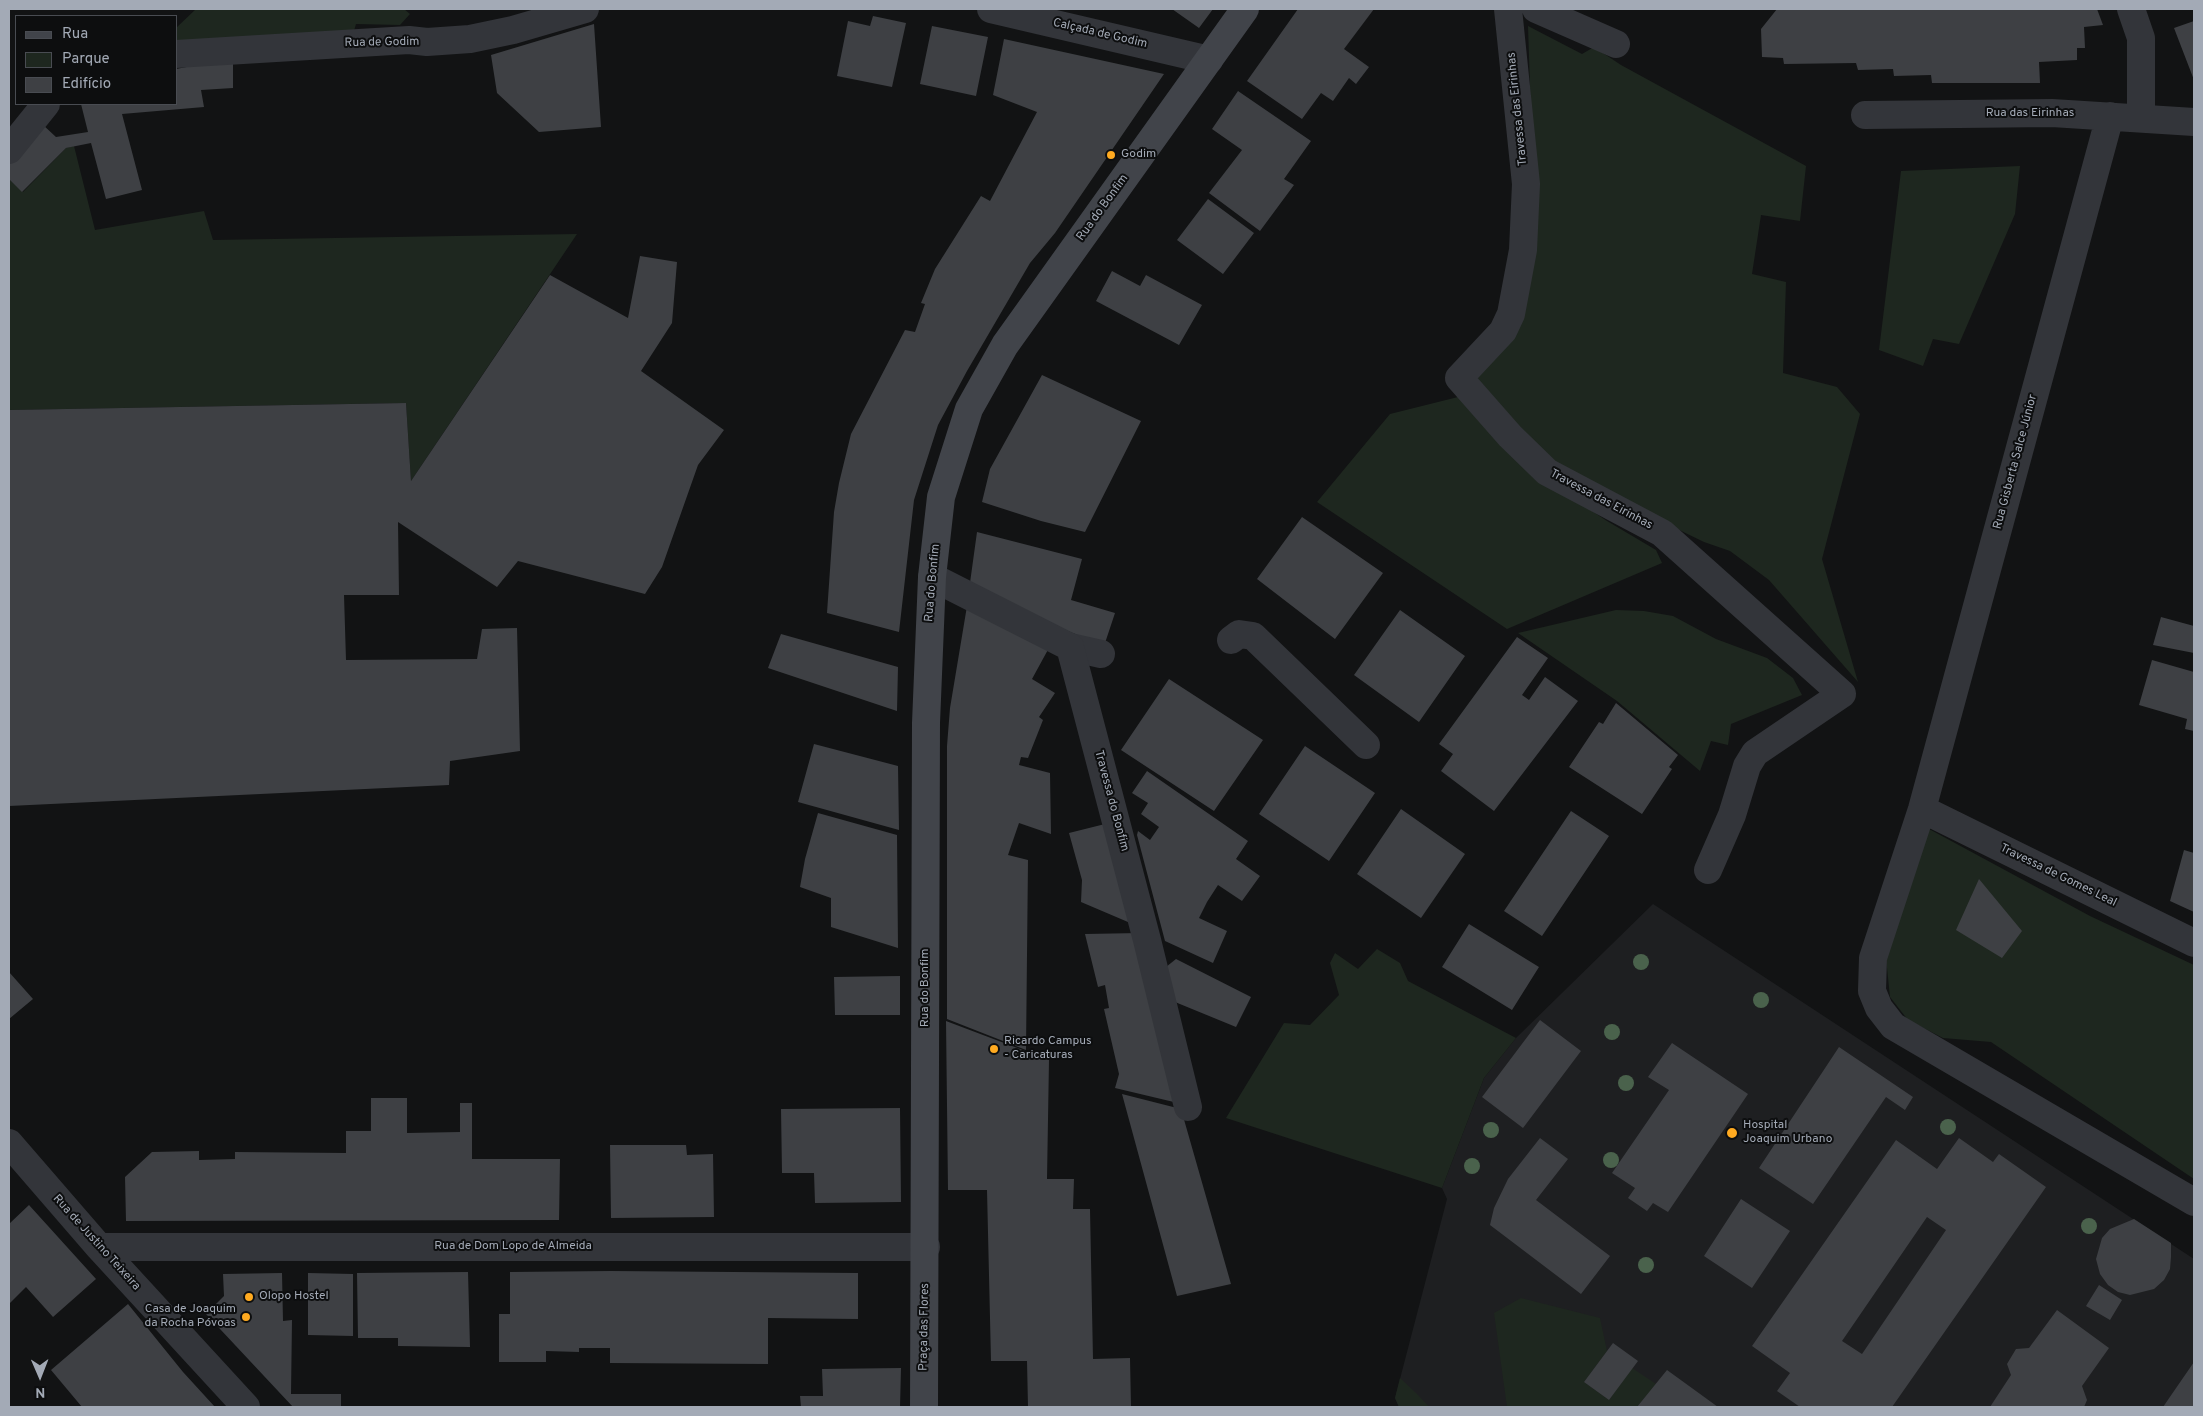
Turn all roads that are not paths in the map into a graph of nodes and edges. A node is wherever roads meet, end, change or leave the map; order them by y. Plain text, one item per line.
1 (585, 9) edge
2 (991, 9) edge
3 (1245, 9) edge
4 (1508, 9) edge
5 (1536, 9) edge
6 (2131, 9) edge
7 (1616, 44) dead end
8 (178, 54) edge
9 (1209, 60) junction
10 (45, 105) edge
11 (1865, 115) dead end
12 (2110, 116) junction
13 (2142, 118) junction
14 (2194, 122) edge
15 (9, 150) edge
16 (932, 577) junction
17 (1231, 640) dead end
18 (1070, 647) junction
19 (1101, 654) dead end
20 (1366, 745) dead end
21 (1922, 809) junction
22 (1708, 870) dead end
23 (2194, 944) edge
24 (1188, 1107) dead end
25 (9, 1143) edge
26 (2188, 1198) edge
27 (99, 1247) junction
28 (926, 1248) junction
29 (246, 1407) edge
30 (924, 1407) edge

1 - 8 street, Rua de Godim
2 - 9 street, Calçada de Godim
3 - 9 main road, Rua do Bonfim
4 - 22 street, Travessa das Eirinhas
5 - 7 street
6 - 13 street
9 - 16 main road, Rua do Bonfim
10 - 15 street
11 - 12 street, Rua das Eirinhas
12 - 13 street, Rua das Eirinhas
12 - 21 street, Rua Gisberta Salce Júnior
13 - 14 street, Rua das Eirinhas
16 - 18 street
16 - 28 main road, Rua do Bonfim
17 - 20 street
18 - 19 street
18 - 24 street, Travessa do Bonfim
21 - 23 street, Travessa de Gomes Leal
21 - 26 street, Rua Gisberta Salce Júnior
25 - 27 street, Rua de Justino Teixeira
27 - 28 street, Rua de Dom Lopo de Almeida
27 - 29 street, Rua de Justino Teixeira
28 - 30 main road, Praça das Flores

